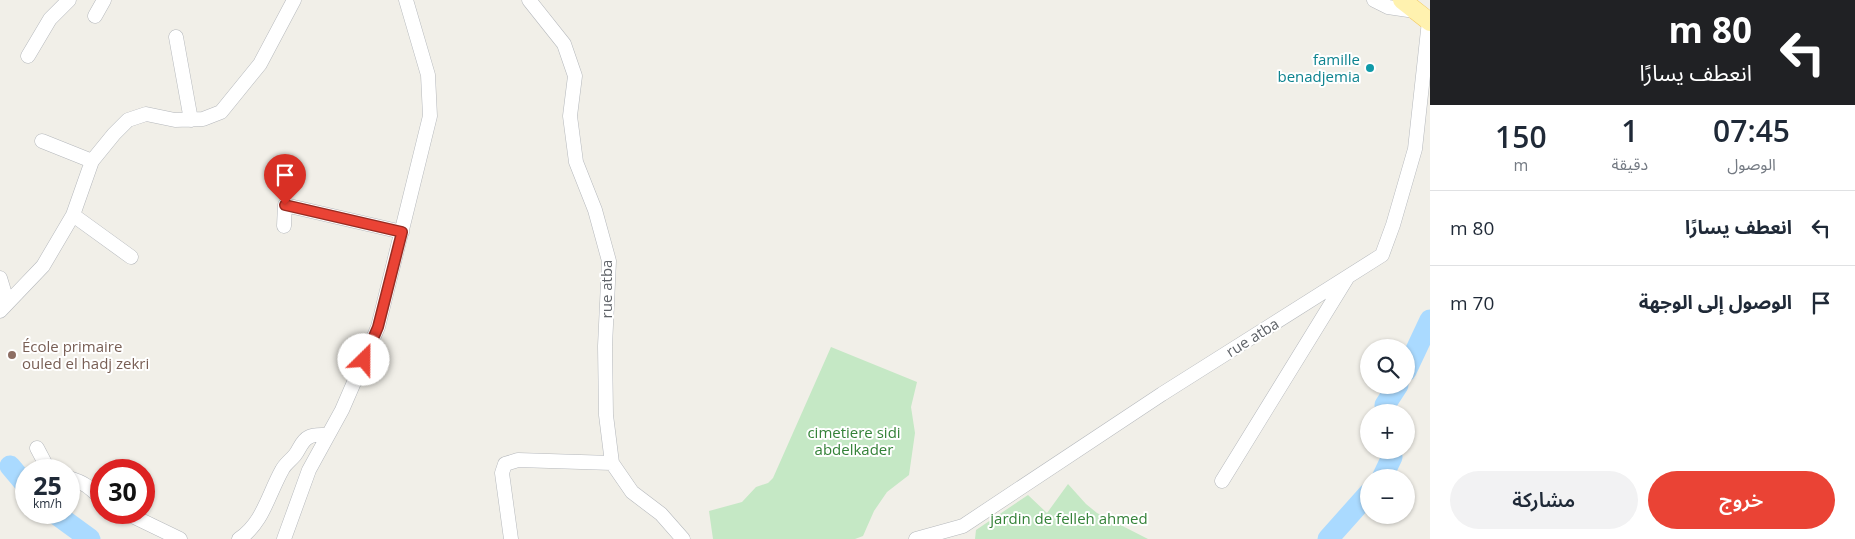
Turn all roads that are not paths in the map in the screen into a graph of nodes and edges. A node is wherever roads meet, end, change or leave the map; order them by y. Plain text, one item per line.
1 (70, 0) edge
2 (104, 0) edge
3 (294, 0) edge
4 (406, 0) edge
5 (530, 0) edge
6 (1374, 0) edge
7 (1419, 14) edge
8 (96, 16) dead end
9 (176, 36) dead end
10 (28, 56) dead end
11 (191, 120) junction
12 (42, 141) dead end
13 (92, 161) junction
14 (73, 215) junction
15 (284, 226) dead end
16 (402, 232) junction
17 (131, 257) dead end
18 (1349, 276) junction
19 (0, 278) edge
20 (4, 306) edge
21 (328, 435) junction
22 (37, 448) dead end
23 (43, 459) edge
24 (612, 463) junction
25 (1222, 481) dead end
26 (149, 524) edge
27 (920, 538) edge
28 (180, 539) edge
29 (239, 539) edge
30 (284, 539) edge
31 (511, 539) edge
32 (683, 539) edge

1 - 10 street
2 - 8 street
3 - 11 street
4 - 16 street
5 - 24 street, rue atba
6 - 7 street
7 - 18 street, rue atba
9 - 11 street
11 - 13 street
12 - 13 street
13 - 14 street
14 - 17 street
14 - 20 street
15 - 16 street
16 - 21 street
18 - 25 street
18 - 27 street, rue atba
19 - 20 street
21 - 29 street
21 - 30 street
22 - 23 street
24 - 31 street
24 - 32 street, rue atba
26 - 28 street

